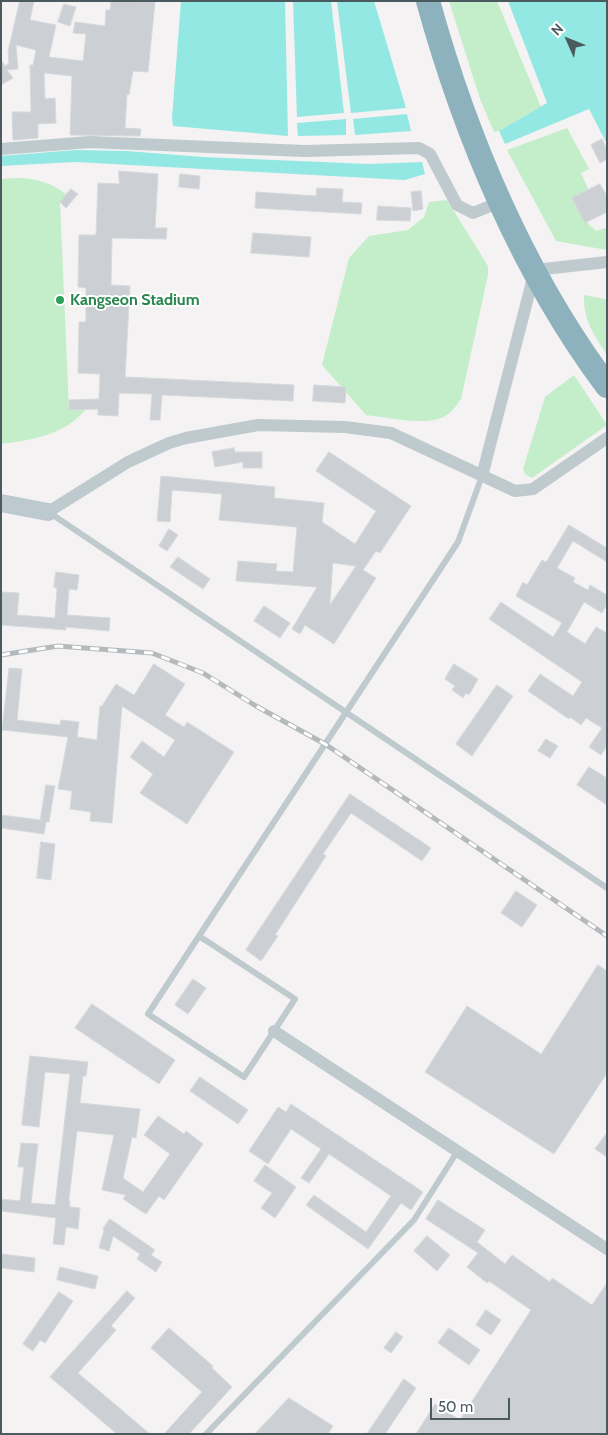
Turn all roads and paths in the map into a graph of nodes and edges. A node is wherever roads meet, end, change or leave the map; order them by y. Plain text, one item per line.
1 (428, 1) edge
2 (1, 150) edge
3 (500, 202) junction
4 (607, 262) edge
5 (535, 270) junction
6 (607, 386) edge
7 (607, 438) edge
8 (482, 476) junction
9 (1, 503) edge
10 (48, 512) junction
11 (346, 713) junction
12 (607, 888) edge
13 (199, 936) junction
14 (274, 1031) junction
15 (457, 1152) junction
16 (607, 1249) edge
17 (206, 1434) edge

1 - 3 highway
2 - 3 street
3 - 5 highway
4 - 5 street
5 - 6 highway
5 - 8 street
7 - 8 street
8 - 10 street
8 - 11 lane
9 - 10 street
10 - 11 lane
11 - 12 lane
11 - 13 lane
13 - 14 lane
13 - 14 lane
14 - 15 street
15 - 16 street
15 - 17 lane

